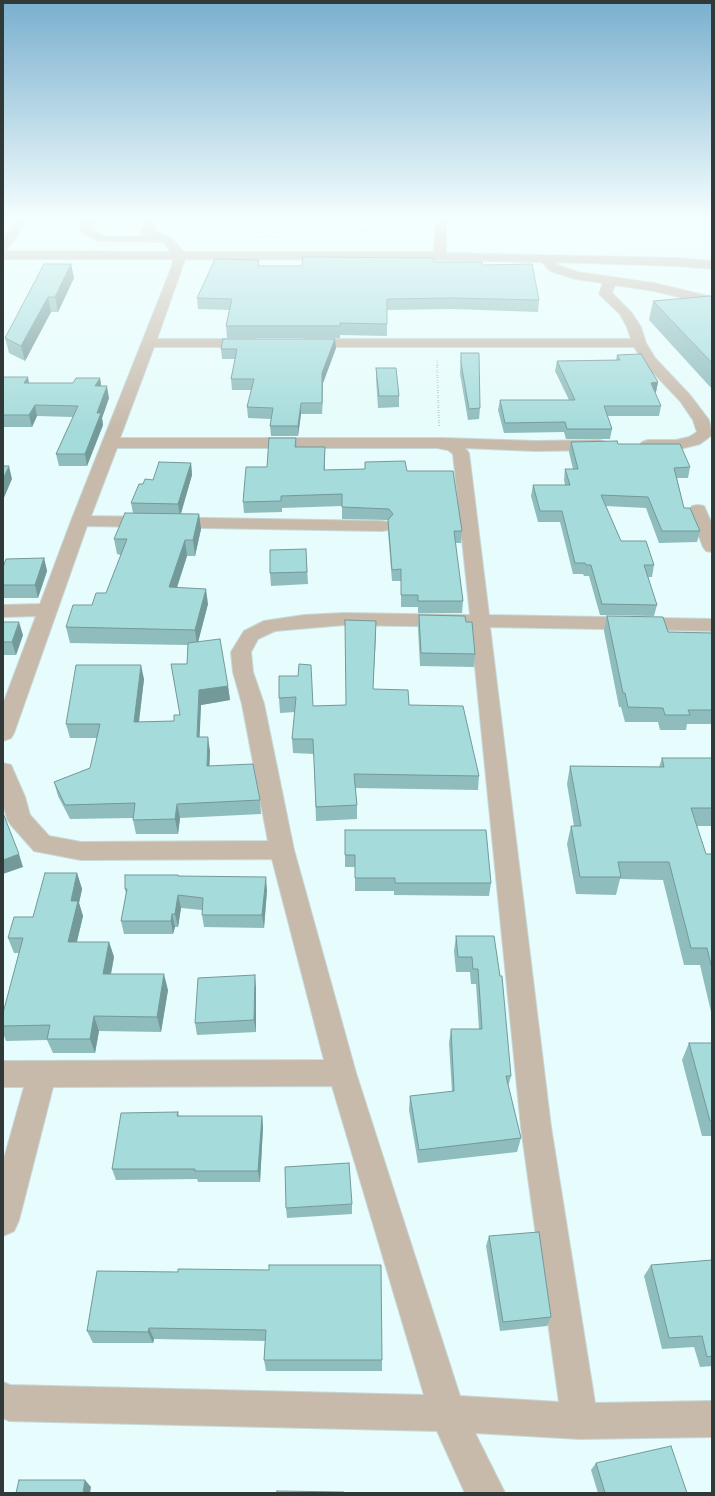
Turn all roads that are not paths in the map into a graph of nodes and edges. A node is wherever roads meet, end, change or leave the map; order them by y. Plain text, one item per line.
1 (170, 288) edge
2 (607, 288) edge
3 (658, 288) edge
4 (712, 301) edge
5 (148, 343) junction
6 (265, 343) edge
7 (289, 343) edge
8 (639, 343) junction
9 (111, 443) junction
10 (437, 443) junction
11 (614, 445) edge
12 (630, 445) edge
13 (698, 510) dead end
14 (80, 521) junction
15 (382, 526) dead end
16 (712, 547) edge
17 (48, 610) junction
18 (3, 611) edge
19 (481, 622) junction
20 (712, 625) edge
21 (3, 733) edge
22 (3, 770) edge
23 (282, 850) junction
24 (42, 1073) junction
25 (342, 1073) junction
26 (3, 1074) edge
27 (3, 1220) edge
28 (3, 1400) edge
29 (448, 1413) junction
30 (712, 1419) edge
31 (580, 1421) junction
32 (486, 1493) edge

1 - 5 street
2 - 8 street
3 - 4 street
5 - 6 street
5 - 9 street
7 - 8 street
8 - 12 street
9 - 10 street
9 - 14 street
10 - 11 street
10 - 19 street
13 - 16 street
14 - 15 street
14 - 17 street
17 - 18 street
17 - 21 street
19 - 20 street
19 - 23 street
19 - 31 street
22 - 23 street
23 - 25 street
24 - 25 street
24 - 26 street
24 - 27 street
25 - 29 street
28 - 29 street
29 - 31 street
29 - 32 street
30 - 31 street

